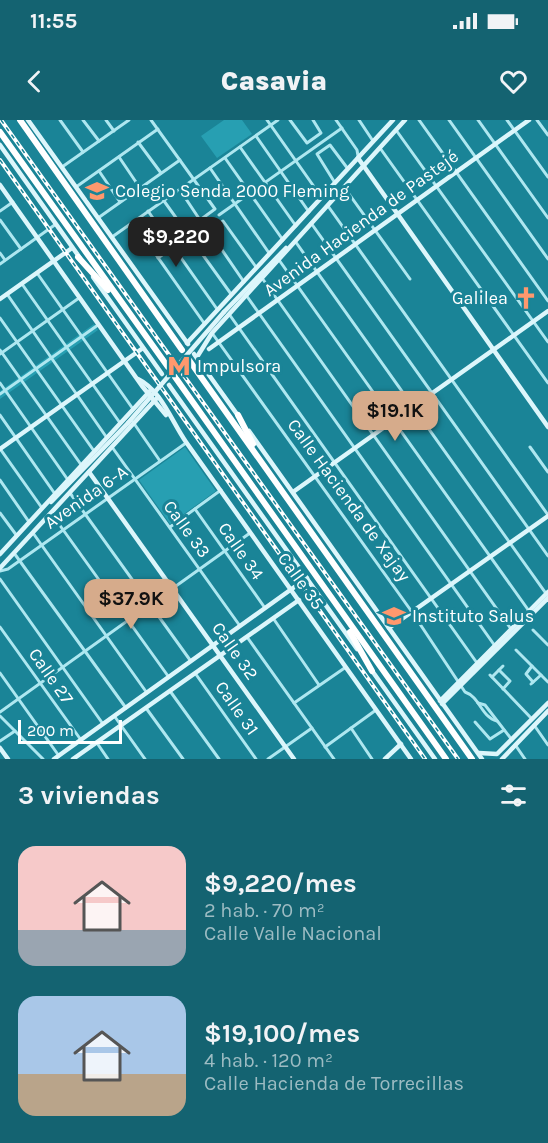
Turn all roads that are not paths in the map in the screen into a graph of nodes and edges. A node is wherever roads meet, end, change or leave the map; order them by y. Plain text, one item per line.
1 (20, 120) edge
2 (28, 120) edge
3 (60, 120) edge
4 (83, 120) edge
5 (106, 120) edge
6 (129, 120) edge
7 (151, 120) edge
8 (267, 120) edge
9 (278, 120) edge
10 (290, 120) edge
11 (313, 120) edge
12 (336, 120) edge
13 (359, 120) edge
14 (382, 120) edge
15 (393, 120) edge
16 (405, 120) edge
17 (419, 120) edge
18 (449, 120) edge
19 (478, 120) edge
20 (507, 120) edge
21 (529, 120) edge
22 (537, 120) edge
23 (271, 125) junction
24 (387, 126) junction
25 (342, 128) junction
26 (158, 129) junction
27 (396, 130) junction
28 (514, 130) junction
29 (114, 131) junction
30 (0, 132) edge
31 (548, 135) edge
32 (256, 136) junction
33 (99, 141) junction
34 (373, 141) junction
35 (138, 142) junction
36 (495, 144) junction
37 (0, 145) edge
38 (240, 147) junction
39 (380, 148) junction
40 (83, 152) junction
41 (119, 157) junction
42 (225, 158) junction
43 (358, 158) junction
44 (476, 158) junction
45 (180, 160) junction
46 (296, 161) junction
47 (62, 167) junction
48 (362, 167) junction
49 (348, 169) junction
50 (211, 170) junction
51 (99, 171) junction
52 (281, 171) junction
53 (456, 172) junction
54 (161, 173) junction
55 (548, 177) edge
56 (194, 180) junction
57 (265, 182) junction
58 (335, 183) junction
59 (0, 185) edge
60 (437, 186) junction
61 (76, 187) junction
62 (344, 187) junction
63 (140, 188) junction
64 (179, 190) junction
65 (249, 193) junction
66 (322, 198) junction
67 (417, 200) junction
68 (164, 201) junction
69 (12, 202) junction
70 (120, 202) junction
71 (234, 204) junction
72 (328, 205) junction
73 (0, 211) edge
74 (148, 212) junction
75 (309, 212) junction
76 (219, 215) dead end
77 (396, 215) junction
78 (98, 218) junction
79 (548, 218) edge
80 (0, 220) edge
81 (133, 222) junction
82 (311, 223) junction
83 (56, 224) junction
84 (204, 225) dead end
85 (296, 226) junction
86 (375, 230) junction
87 (189, 236) junction
88 (112, 237) junction
89 (37, 238) junction
90 (283, 240) junction
91 (295, 241) junction
92 (356, 244) junction
93 (174, 247) junction
94 (72, 248) junction
95 (21, 249) junction
96 (0, 253) edge
97 (270, 254) junction
98 (78, 257) junction
99 (158, 258) junction
100 (336, 258) junction
101 (5, 260) junction
102 (279, 260) junction
103 (548, 260) edge
104 (54, 261) junction
105 (0, 264) edge
106 (268, 265) junction
107 (257, 268) junction
108 (317, 271) junction
109 (37, 273) junction
110 (262, 278) junction
111 (410, 279) dead end
112 (244, 282) junction
113 (22, 284) junction
114 (297, 285) junction
115 (7, 294) junction
116 (230, 294) junction
117 (246, 295) junction
118 (80, 297) junction
119 (0, 299) edge
120 (278, 299) junction
121 (548, 301) edge
122 (63, 309) junction
123 (548, 310) edge
124 (221, 313) junction
125 (258, 313) junction
126 (0, 318) edge
127 (48, 320) junction
128 (222, 321) junction
129 (533, 321) junction
130 (100, 324) junction
131 (205, 325) junction
132 (238, 327) junction
133 (140, 328) junction
134 (32, 331) junction
135 (213, 333) junction
136 (514, 335) junction
137 (82, 337) junction
138 (219, 341) junction
139 (17, 342) junction
140 (548, 342) edge
141 (67, 347) junction
142 (143, 348) junction
143 (209, 349) dead end
144 (182, 350) dead end
145 (493, 350) junction
146 (1, 352) edge
147 (51, 358) junction
148 (189, 360) dead end
149 (125, 361) junction
150 (168, 367) dead end
151 (36, 369) junction
152 (108, 373) junction
153 (162, 374) dead end
154 (175, 378) dead end
155 (452, 379) junction
156 (21, 380) junction
157 (0, 383) edge
158 (548, 383) edge
159 (92, 384) junction
160 (169, 385) dead end
161 (5, 391) junction
162 (150, 391) junction
163 (432, 393) junction
164 (0, 394) edge
165 (77, 395) junction
166 (157, 399) junction
167 (62, 406) junction
168 (413, 406) junction
169 (135, 408) junction
170 (0, 415) edge
171 (129, 415) junction
172 (238, 415) junction
173 (47, 416) junction
174 (141, 416) junction
175 (393, 420) junction
176 (131, 423) junction
177 (121, 424) junction
178 (31, 427) junction
179 (548, 427) edge
180 (374, 434) junction
181 (16, 438) junction
182 (107, 438) junction
183 (186, 442) junction
184 (112, 447) junction
185 (530, 447) dead end
186 (354, 448) junction
187 (0, 449) edge
188 (95, 452) junction
189 (160, 461) junction
190 (261, 461) junction
191 (335, 462) junction
192 (82, 466) junction
193 (89, 472) junction
194 (548, 472) edge
195 (315, 476) junction
196 (135, 479) junction
197 (0, 480) edge
198 (70, 482) junction
199 (221, 490) junction
200 (293, 492) junction
201 (70, 493) junction
202 (55, 494) junction
203 (109, 498) junction
204 (42, 508) junction
205 (195, 509) junction
206 (0, 513) edge
207 (51, 513) junction
208 (85, 514) junction
209 (548, 515) edge
210 (29, 522) junction
211 (170, 527) junction
212 (529, 529) junction
213 (64, 530) junction
214 (33, 532) junction
215 (250, 532) junction
216 (16, 536) junction
217 (510, 543) junction
218 (42, 545) junction
219 (225, 551) junction
220 (14, 552) junction
221 (0, 554) edge
222 (548, 556) edge
223 (490, 557) junction
224 (19, 561) junction
225 (200, 569) junction
226 (0, 570) edge
227 (470, 571) junction
228 (0, 579) edge
229 (307, 579) junction
230 (451, 584) junction
231 (173, 587) junction
232 (291, 590) junction
233 (547, 595) edge
234 (431, 598) junction
235 (299, 600) junction
236 (150, 604) junction
237 (338, 607) junction
238 (266, 609) junction
239 (529, 611) junction
240 (412, 612) junction
241 (273, 618) junction
242 (128, 620) junction
243 (0, 627) edge
244 (241, 627) junction
245 (389, 628) junction
246 (541, 629) dead end
247 (533, 630) dead end
248 (513, 631) junction
249 (537, 633) junction
250 (106, 635) junction
251 (247, 637) junction
252 (548, 645) edge
253 (214, 646) junction
254 (495, 646) junction
255 (516, 650) dead end
256 (84, 651) junction
257 (220, 655) junction
258 (191, 662) junction
259 (479, 665) junction
260 (62, 666) junction
261 (503, 666) dead end
262 (532, 666) junction
263 (346, 667) junction
264 (499, 670) junction
265 (372, 671) junction
266 (0, 673) edge
267 (195, 673) junction
268 (541, 675) junction
269 (169, 678) junction
270 (40, 682) junction
271 (548, 682) edge
272 (461, 683) junction
273 (319, 685) junction
274 (503, 689) junction
275 (170, 691) junction
276 (147, 693) junction
277 (18, 698) junction
278 (294, 703) junction
279 (441, 703) junction
280 (548, 703) edge
281 (126, 708) junction
282 (146, 708) junction
283 (376, 710) junction
284 (548, 711) edge
285 (0, 714) edge
286 (114, 716) junction
287 (532, 718) junction
288 (476, 722) dead end
289 (103, 724) junction
290 (534, 725) junction
291 (122, 726) junction
292 (312, 728) junction
293 (351, 728) junction
294 (504, 730) junction
295 (15, 731) junction
296 (81, 740) junction
297 (458, 740) junction
298 (0, 741) edge
299 (513, 742) junction
300 (96, 743) junction
301 (401, 744) junction
302 (548, 745) edge
303 (286, 747) junction
304 (325, 747) junction
305 (0, 748) edge
306 (477, 755) edge
307 (496, 756) edge
308 (56, 757) edge
309 (8, 759) edge
310 (43, 759) edge
311 (74, 759) edge
312 (108, 759) edge
313 (145, 759) edge
314 (183, 759) edge
315 (219, 759) edge
316 (256, 759) edge
317 (268, 759) edge
318 (294, 759) edge
319 (333, 759) edge
320 (372, 759) edge
321 (385, 759) edge
322 (411, 759) edge
323 (435, 759) edge
324 (446, 759) edge
325 (472, 759) edge
326 (482, 759) edge
327 (502, 759) edge
328 (525, 759) edge

1 - 144 highway
2 - 47 main road
3 - 40 street
4 - 33 street
5 - 29 street
6 - 29 street
7 - 26 street
8 - 23 street
9 - 23 street
10 - 11 street
12 - 25 street
13 - 34 street
14 - 24 street
15 - 24 main road
16 - 27 main road
17 - 53 street
18 - 44 street
19 - 36 street
20 - 28 street
21 - 28 main road, Avenida Hacienda de Pastejé
22 - 31 street
23 - 32 street
23 - 46 street
24 - 34 main road
25 - 43 street
25 - 46 street
26 - 35 street
26 - 45 street
27 - 39 main road
27 - 60 street
28 - 36 main road, Avenida Hacienda de Pastejé
28 - 55 street
29 - 33 street
30 - 133 highway
32 - 38 street
32 - 52 street
33 - 40 street
34 - 43 main road
35 - 41 street
35 - 54 street
36 - 44 main road, Avenida Hacienda de Pastejé
36 - 79 street
37 - 83 main road
38 - 42 street
38 - 57 street
39 - 48 main road
39 - 67 street
40 - 47 street
41 - 51 street
41 - 63 street
42 - 50 street
42 - 65 street
43 - 48 main road
43 - 49 main road
44 - 53 main road, Avenida Hacienda de Pastejé
44 - 103 street
45 - 54 street
45 - 56 street
46 - 52 street
46 - 66 street
47 - 61 main road
48 - 62 main road
48 - 77 main road
49 - 58 main road
49 - 58 street
50 - 56 street
50 - 71 street
51 - 61 street
51 - 70 street
52 - 57 street
52 - 75 street
53 - 60 main road, Avenida Hacienda de Pastejé
53 - 121 street
54 - 63 street
56 - 64 street
56 - 64 street
57 - 65 street
57 - 85 street
58 - 66 main road
59 - 69 main road, Calle 35
60 - 67 main road, Avenida Hacienda de Pastejé
60 - 129 street
61 - 78 main road
62 - 72 main road
62 - 86 street
63 - 70 street
64 - 68 street
65 - 71 street
65 - 90 street
66 - 75 main road
67 - 77 main road, Avenida Hacienda de Pastejé
67 - 136 street
68 - 74 street
68 - 87 street
69 - 73 street
69 - 89 main road, Calle 35
70 - 78 street
71 - 76 street
71 - 97 street
72 - 82 main road
72 - 92 street
74 - 81 street
74 - 93 street
75 - 85 main road
77 - 86 main road, Avenida Hacienda de Pastejé
77 - 145 main road
78 - 88 main road
80 - 95 street
81 - 88 street
81 - 99 street
82 - 91 main road
82 - 100 street
83 - 89 street
83 - 94 main road
84 - 87 street
85 - 90 main road
85 - 106 main road
86 - 92 main road, Avenida Hacienda de Pastejé
86 - 111 street
87 - 93 street
87 - 116 street
88 - 131 main road
89 - 95 street
89 - 104 main road, Calle 35
90 - 97 main road
91 - 102 main road
91 - 106 main road
91 - 108 street
92 - 100 main road, Avenida Hacienda de Pastejé
92 - 155 street
93 - 99 street
93 - 124 street
94 - 98 main road
94 - 104 main road
95 - 101 street
96 - 101 street
97 - 107 main road
98 - 133 highway
98 - 142 main road
99 - 131 street
100 - 108 main road, Avenida Hacienda de Pastejé
100 - 163 street
101 - 105 street
102 - 110 main road
102 - 114 street
104 - 109 main road
104 - 118 main road, Calle 35
106 - 124 main road
107 - 112 main road
107 - 112 street
108 - 114 main road, Avenida Hacienda de Pastejé
108 - 168 street
109 - 113 main road
109 - 122 street
110 - 117 main road
110 - 120 street
112 - 116 main road
113 - 115 main road
113 - 127 street
114 - 120 main road, Avenida Hacienda de Pastejé
114 - 175 street
115 - 119 main road
115 - 134 street
116 - 124 main road
117 - 124 main road
117 - 125 street
118 - 122 street
118 - 130 main road, Calle 35
120 - 125 main road, Avenida Hacienda de Pastejé
120 - 180 street
122 - 127 street
122 - 137 street
123 - 129 main road
124 - 128 main road
124 - 128 main road
124 - 131 main road
124 - 132 street
124 - 176 main road, bridge
125 - 132 main road, Avenida Hacienda de Pastejé
125 - 186 street
126 - 139 street
127 - 134 street
127 - 141 street
128 - 135 main road
129 - 136 main road
129 - 140 street
130 - 137 street
130 - 149 main road, Calle 35
132 - 138 main road, Avenida Hacienda de Pastejé
132 - 191 street
133 - 150 highway
134 - 139 street
134 - 147 street
135 - 138 street, Calle Hacienda de Xajay
135 - 172 main road
136 - 145 main road
136 - 158 street
137 - 141 street
137 - 152 street
138 - 143 main road, Avenida Hacienda de Pastejé
138 - 195 street, Calle Hacienda de Xajay
139 - 146 street
139 - 151 street
141 - 147 street
141 - 159 street
142 - 149 main road
142 - 153 main road
145 - 155 main road
145 - 179 main road
146 - 156 street
147 - 151 street
147 - 165 street
148 - 190 highway
149 - 152 main road
149 - 162 main road, Calle 35
151 - 156 street
151 - 167 street
152 - 159 main road
152 - 169 street
154 - 237 highway
155 - 163 main road
155 - 209 street
156 - 161 street
156 - 173 street
157 - 161 street
159 - 165 main road
159 - 177 street
160 - 229 main road
161 - 164 street
161 - 178 street
162 - 166 main road, Calle 35
162 - 169 main road
163 - 168 main road
163 - 212 street
165 - 167 main road
165 - 182 street
166 - 174 main road
166 - 183 main road, Calle 35
167 - 173 main road
167 - 188 street
168 - 175 main road
168 - 217 street
169 - 171 main road
169 - 174 main road
170 - 181 street
171 - 176 street
171 - 177 main road
172 - 190 highway
172 - 200 main road
173 - 178 main road
173 - 192 street
174 - 176 main road
175 - 180 main road
175 - 223 street
176 - 184 main road
176 - 189 street
176 - 198 main road
177 - 182 main road
178 - 181 main road
178 - 198 street
180 - 186 main road
180 - 227 street
181 - 187 main road
181 - 202 street
182 - 188 main road
183 - 189 street, Avenida 6-A
183 - 199 main road, Calle 35
184 - 193 main road
184 - 196 street, Calle 33
185 - 194 street
186 - 191 main road
186 - 230 street
187 - 204 street
188 - 192 main road
189 - 196 street, Avenida 6-A
190 - 297 highway
191 - 195 main road
191 - 234 street
192 - 198 main road
193 - 201 main road
193 - 203 main road, Calle 32
195 - 200 main road
195 - 240 street, Calle Hacienda de Xajay
196 - 203 street, Avenida 6-A
196 - 211 street, Calle 33
197 - 210 street
198 - 202 main road
198 - 204 main road
198 - 207 main road
199 - 205 street
199 - 215 main road, Calle 35
200 - 245 main road
201 - 207 main road
201 - 208 street
202 - 204 main road
203 - 208 street, Avenida 6-A
203 - 231 main road, Calle 32
204 - 210 main road
205 - 211 street
205 - 219 street, Calle 34
206 - 216 street
207 - 213 street
207 - 214 main road
208 - 213 street, Avenida 6-A
208 - 236 street
209 - 212 main road
210 - 216 main road
211 - 225 street, Calle 33
212 - 217 main road
212 - 222 street
213 - 218 street, Avenida 6-A
213 - 242 street
214 - 218 street
214 - 220 main road
215 - 219 street
215 - 232 main road, Calle 35
216 - 221 main road
217 - 223 main road
217 - 233 street
218 - 224 street, Avenida 6-A
218 - 250 street
219 - 225 street
219 - 238 street, Calle 34
220 - 224 street
220 - 226 main road
223 - 227 main road
223 - 239 street
224 - 226 street, Avenida 6-A
224 - 256 street
225 - 231 street
225 - 244 street, Calle 33
227 - 230 main road
227 - 248 street
228 - 260 street
229 - 232 main road
229 - 265 main road
230 - 234 main road
230 - 254 street
231 - 236 street
231 - 253 main road, Calle 32
232 - 235 main road, Calle 35
232 - 238 main road
233 - 239 main road
233 - 248 main road
234 - 240 main road
234 - 259 street
235 - 241 main road
235 - 263 main road, Calle 35
236 - 242 street
236 - 258 street
237 - 265 highway
237 - 324 highway
238 - 244 main road
239 - 248 main road
240 - 245 main road
240 - 272 street, Calle Hacienda de Xajay
241 - 251 main road
241 - 273 street
242 - 250 street
242 - 269 street
243 - 270 street, Calle 27
244 - 253 main road
245 - 279 main road
246 - 249 street
247 - 249 street
248 - 254 main road
248 - 259 main road
249 - 252 street
250 - 256 street
250 - 276 street
251 - 257 main road
251 - 278 street
253 - 257 main road, Calle 32
253 - 258 main road
254 - 259 main road
255 - 262 street
256 - 260 street
256 - 281 street
257 - 267 main road
257 - 303 main road, Calle 32
258 - 269 main road
259 - 272 main road
260 - 270 street
260 - 289 street
261 - 264 street
262 - 268 street
262 - 268 street
263 - 273 street
263 - 283 main road, Calle 35
264 - 274 street
264 - 274 street
265 - 323 main road
266 - 277 street
267 - 275 main road
267 - 316 street, Calle 31
268 - 271 street
269 - 276 main road
270 - 277 street
270 - 296 street, Calle 27
272 - 279 main road
272 - 294 street, Calle Hacienda de Xajay
273 - 278 street
274 - 287 street
275 - 282 main road
275 - 315 street
276 - 281 main road
277 - 285 street
277 - 308 street
278 - 292 street
279 - 306 main road
280 - 287 main road
281 - 286 main road
282 - 291 main road
282 - 314 street
283 - 293 street
283 - 301 main road, Calle 35
284 - 290 main road
285 - 295 street
286 - 289 main road
286 - 291 street
287 - 299 main road
288 - 294 street
289 - 296 main road
290 - 299 main road
290 - 302 street
291 - 300 main road
291 - 313 street
292 - 303 street
292 - 304 street
293 - 304 street
293 - 320 street
294 - 299 street, Calle Hacienda de Xajay
295 - 298 street
295 - 310 street
296 - 308 main road
297 - 306 highway
297 - 325 highway
299 - 307 main road
299 - 327 main road
299 - 328 street, Calle Hacienda de Xajay
300 - 311 main road
300 - 312 street
301 - 321 main road
301 - 322 main road, Calle 35
303 - 317 street
303 - 318 main road, Calle 32
304 - 319 street
305 - 309 main road
306 - 307 main road
306 - 326 main road

